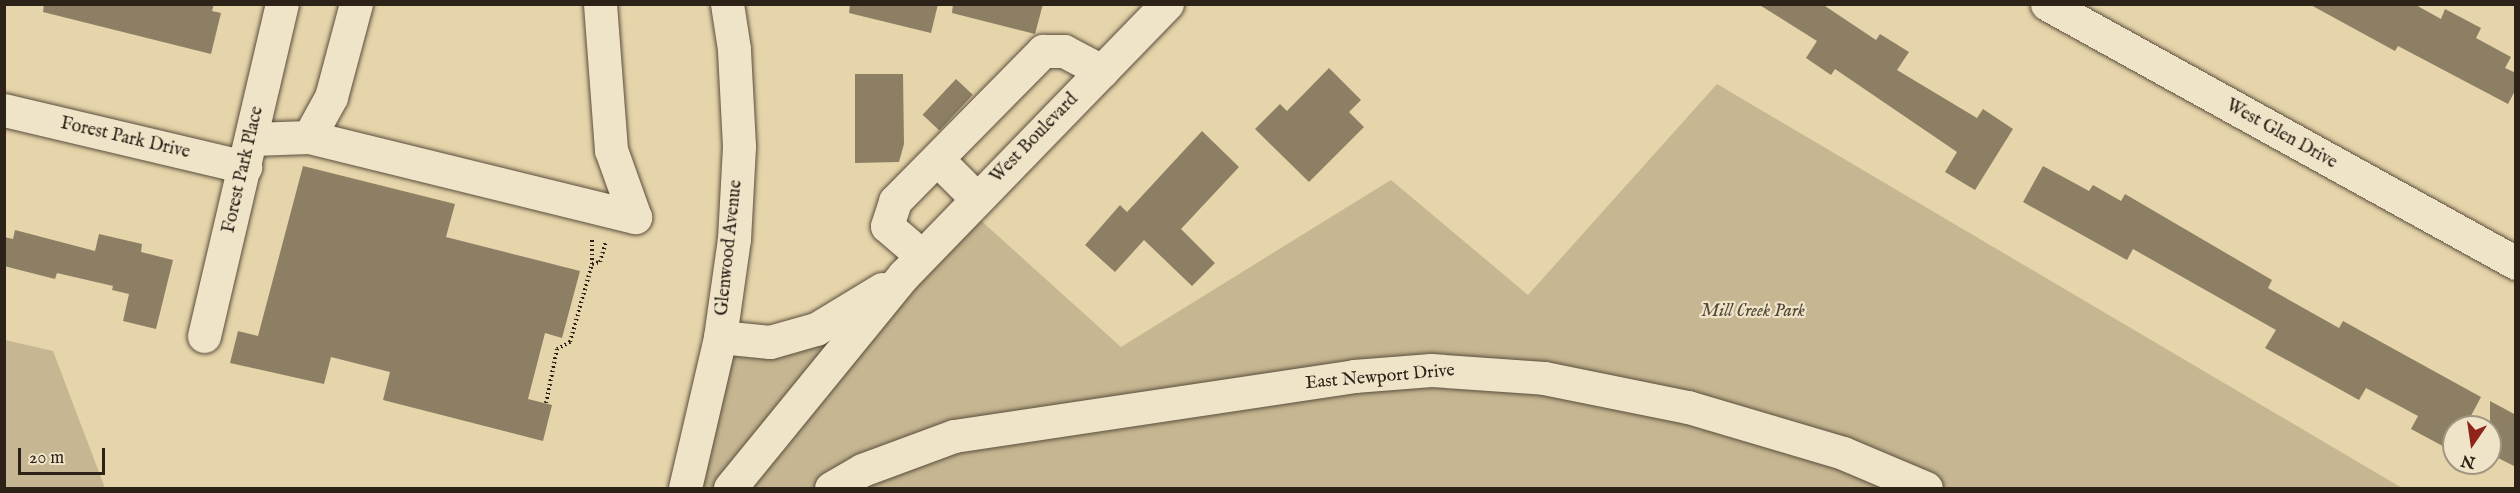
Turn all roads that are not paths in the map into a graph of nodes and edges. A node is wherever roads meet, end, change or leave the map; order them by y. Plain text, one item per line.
1 (282, 4) edge
2 (356, 4) edge
3 (600, 4) edge
4 (727, 4) edge
5 (1167, 4) edge
6 (2047, 4) edge
7 (1102, 71) junction
8 (4, 110) edge
9 (309, 138) junction
10 (249, 153) junction
11 (938, 160) junction
12 (977, 199) junction
13 (2516, 263) edge
14 (913, 266) junction
15 (204, 336) dead end
16 (720, 337) junction
17 (685, 489) edge
18 (730, 489) edge
19 (831, 489) edge
20 (1926, 489) edge

1 - 10 street, Forest Park Place
2 - 9 street
3 - 9 street, Forest Park Drive
4 - 16 street, Glenwood Avenue
5 - 7 street, West Boulevard
6 - 13 street, West Glen Drive
7 - 11 street
7 - 12 street, West Boulevard
8 - 10 street, Forest Park Drive
9 - 10 street, Forest Park Drive
10 - 15 street, Forest Park Place
11 - 12 street
11 - 14 street
12 - 14 street, West Boulevard
14 - 16 street, West Boulevard
14 - 18 street, West Boulevard
16 - 17 street, Glenwood Avenue
19 - 20 street, East Newport Drive

